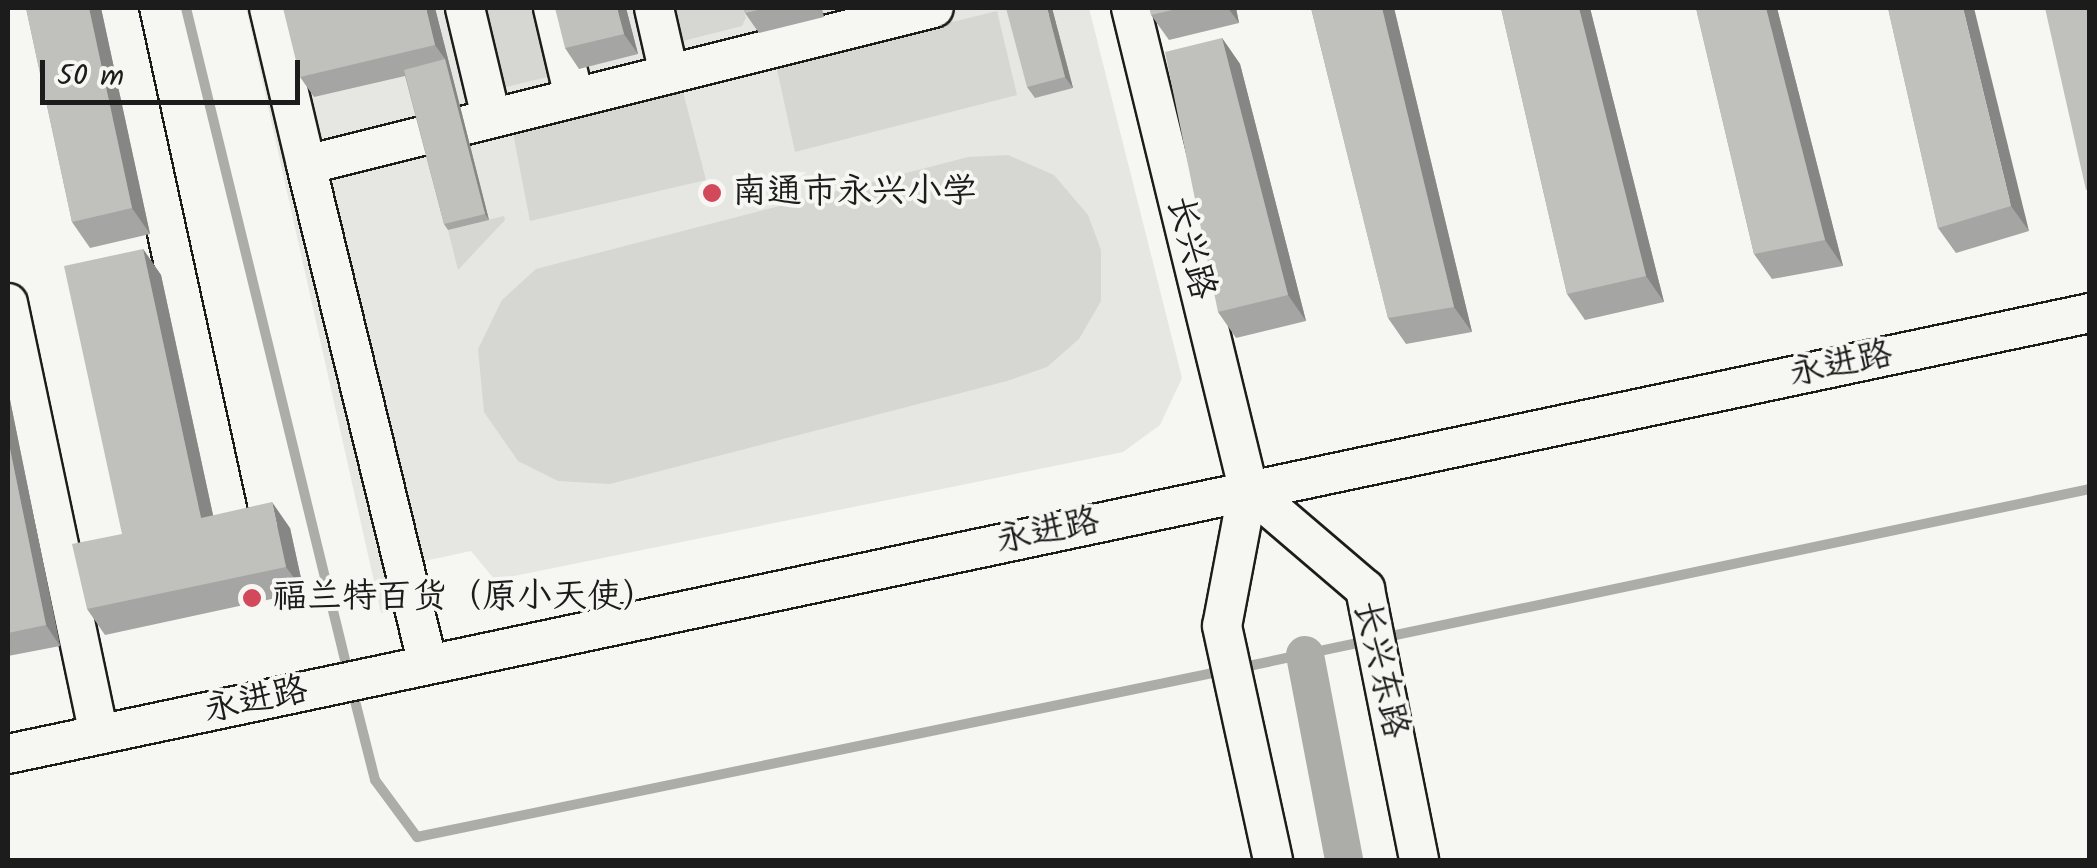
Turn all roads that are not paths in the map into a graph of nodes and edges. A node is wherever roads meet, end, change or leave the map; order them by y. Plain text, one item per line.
1 (118, 8) edge
2 (269, 8) edge
3 (465, 8) edge
4 (553, 8) edge
5 (654, 8) edge
6 (929, 8) edge
7 (1131, 8) edge
8 (670, 74) junction
9 (574, 97) junction
10 (492, 117) junction
11 (306, 165) junction
12 (8, 303) edge
13 (2090, 313) edge
14 (1248, 489) junction
15 (230, 522) edge
16 (414, 668) junction
17 (99, 735) junction
18 (8, 754) edge
19 (1273, 860) edge
20 (1419, 860) edge

1 - 15 street
2 - 11 street
3 - 10 street
4 - 9 street
5 - 8 street
6 - 8 street
7 - 14 street, 长兴路
8 - 9 street
9 - 10 street
10 - 11 street
11 - 16 street
12 - 17 street
13 - 14 street, 永进路
14 - 16 street, 永进路
14 - 19 street
14 - 20 street, 长兴东路
16 - 17 street, 永进路
17 - 18 street, 永进路

